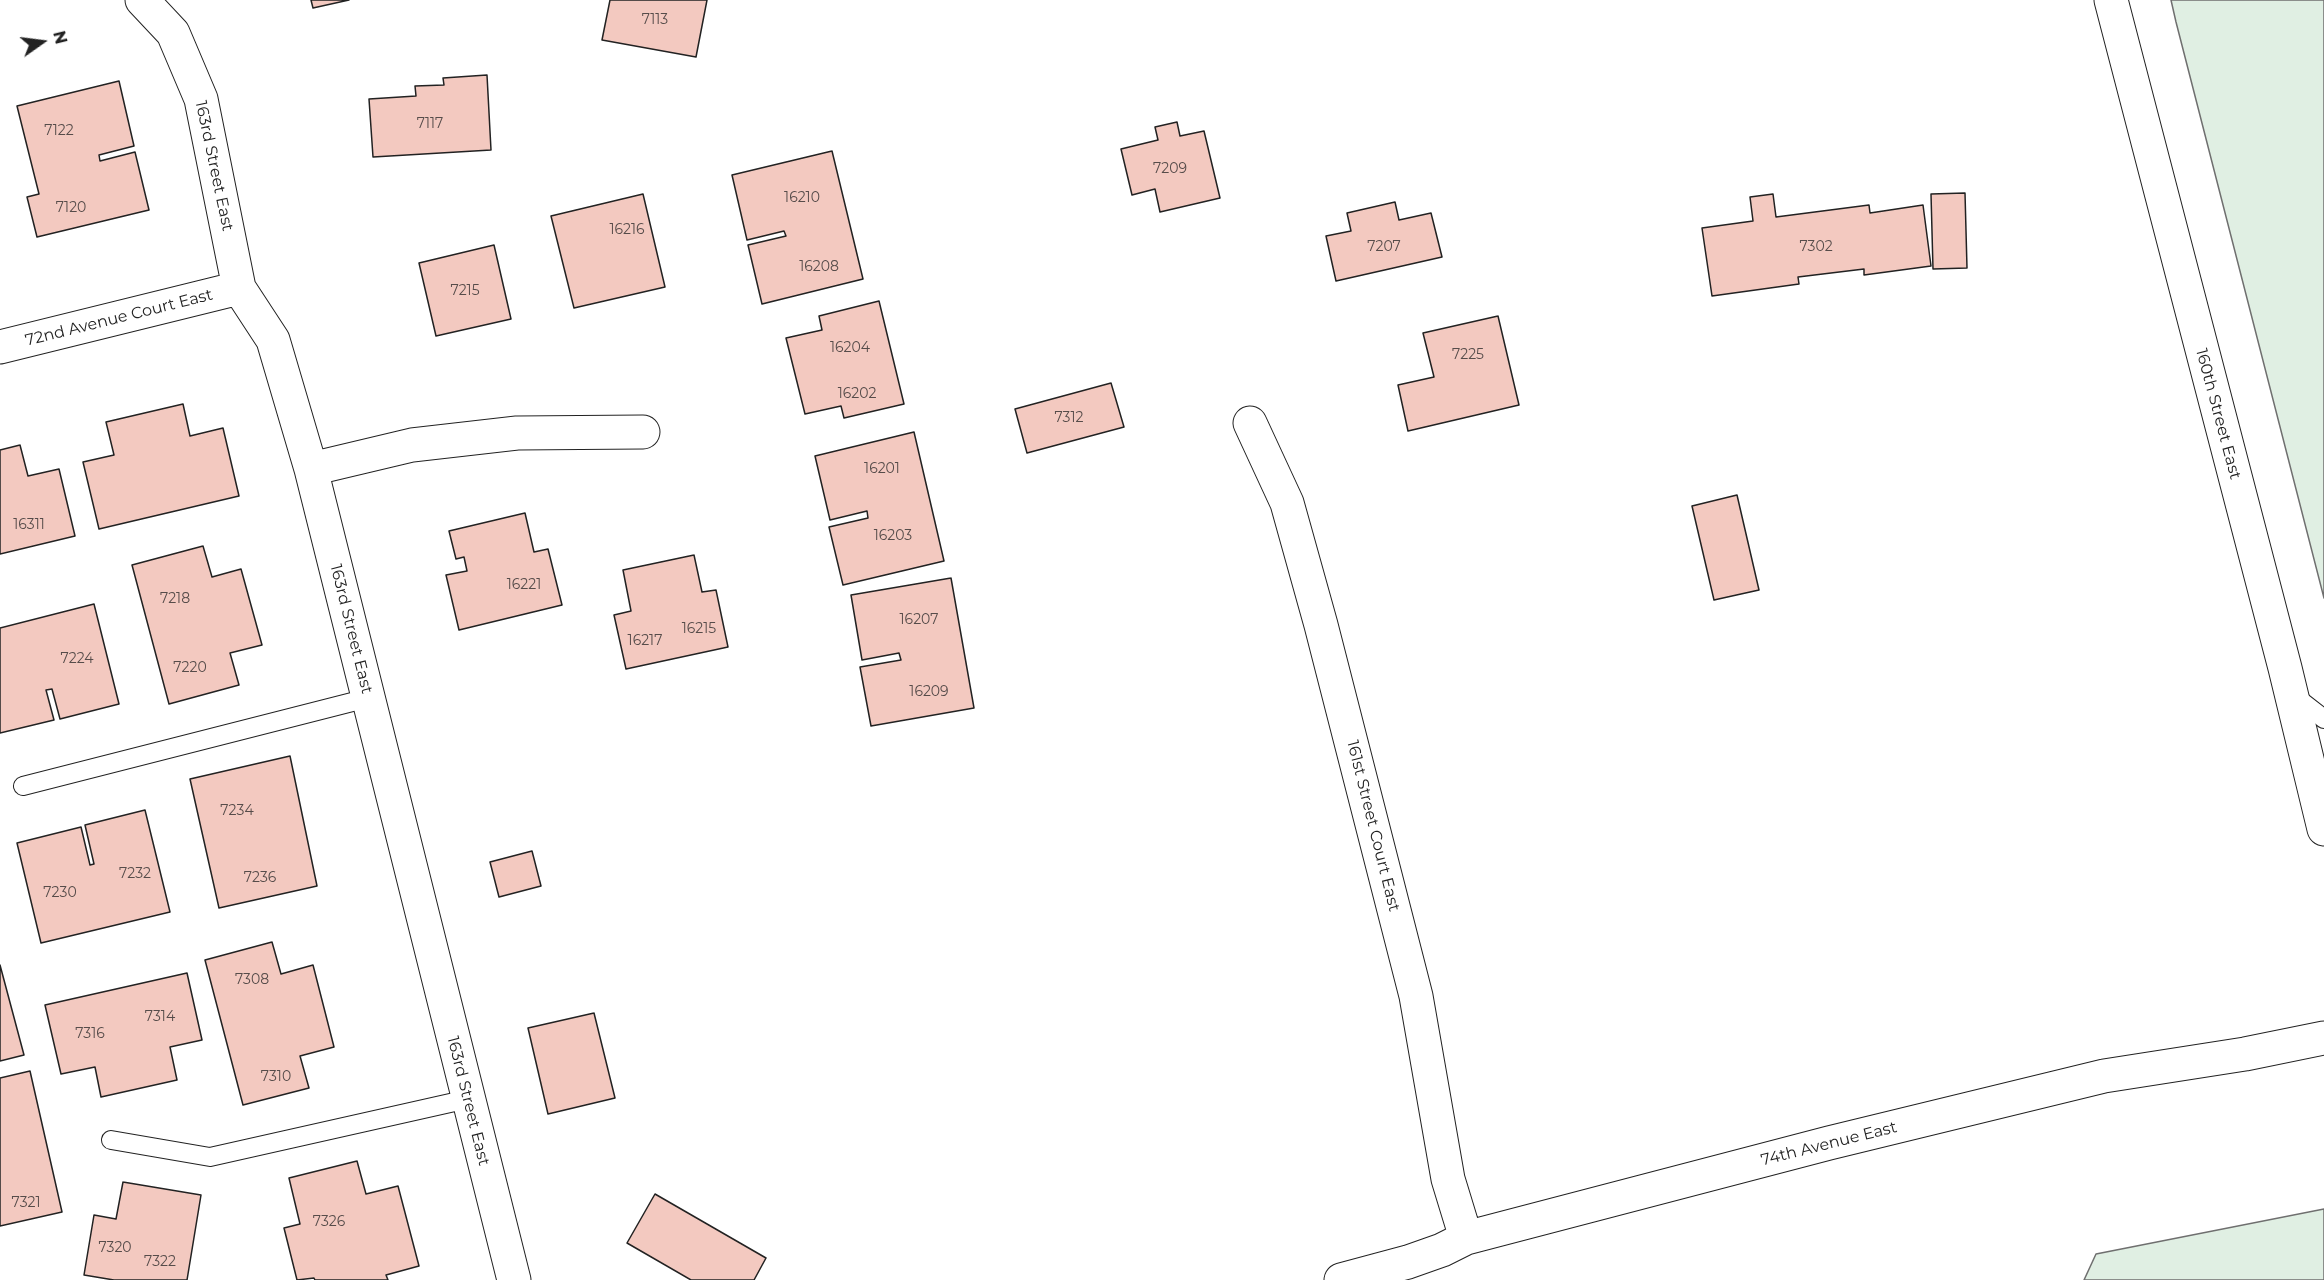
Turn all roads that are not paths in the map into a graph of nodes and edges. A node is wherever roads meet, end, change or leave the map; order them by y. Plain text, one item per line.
1 (142, 0) edge
2 (2110, 0) edge
3 (239, 288) junction
4 (0, 347) edge
5 (1250, 423) dead end
6 (643, 432) dead end
7 (311, 469) junction
8 (2291, 693) junction
9 (368, 698) junction
10 (2324, 719) edge
11 (23, 786) dead end
12 (2324, 829) edge
13 (2324, 1038) edge
14 (468, 1099) junction
15 (111, 1140) dead end
16 (1466, 1238) junction
17 (514, 1280) edge
18 (1341, 1280) edge

1 - 3 street, 163rd Street East
2 - 8 street, 160th Street East
3 - 4 street, 72nd Avenue Court East
3 - 7 street, 163rd Street East
5 - 16 street, 161st Street Court East
6 - 7 street
7 - 9 street, 163rd Street East
8 - 10 lane
8 - 12 street, 160th Street East
9 - 11 lane
9 - 14 street, 163rd Street East
13 - 16 street, 74th Avenue East
14 - 15 lane
14 - 17 street, 163rd Street East
16 - 18 street, 74th Avenue East

